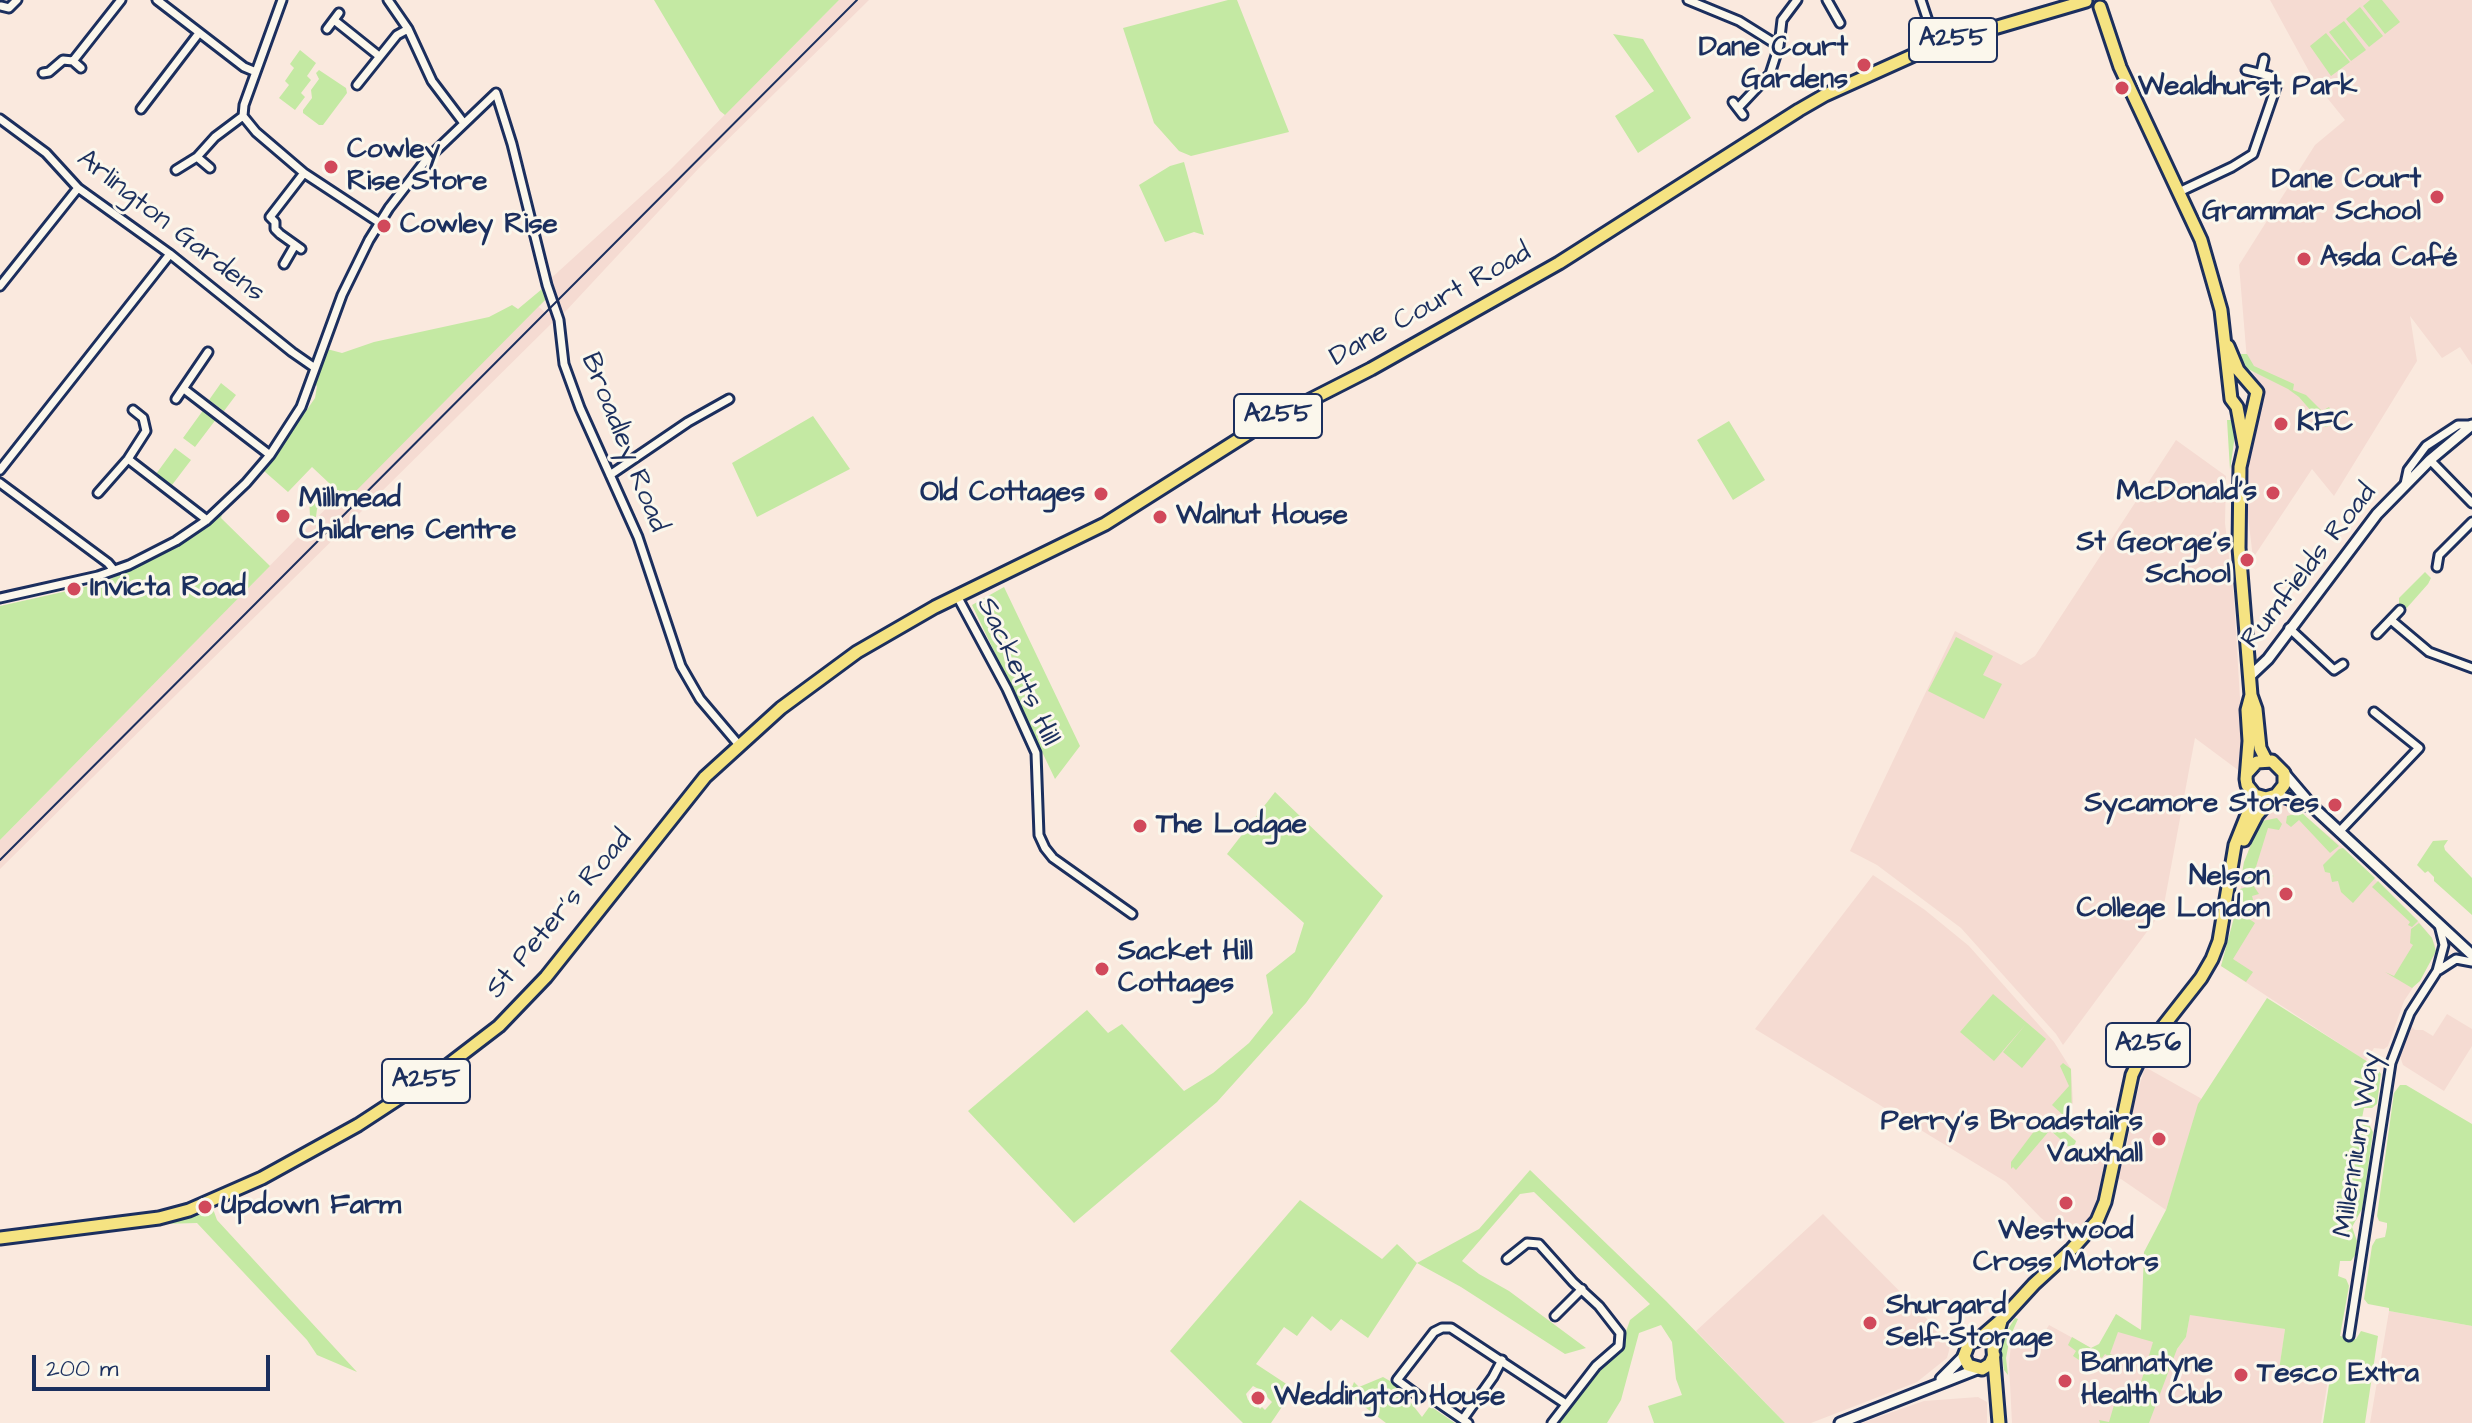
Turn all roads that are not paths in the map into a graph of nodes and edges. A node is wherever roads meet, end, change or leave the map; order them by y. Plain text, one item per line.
1 (17, 0) edge
2 (121, 0) edge
3 (157, 0) edge
4 (282, 0) edge
5 (388, 0) edge
6 (1688, 0) edge
7 (1797, 0) edge
8 (1827, 0) edge
9 (1921, 0) edge
10 (2086, 0) edge
11 (2104, 4) edge
12 (1, 6) edge
13 (1840, 23) dead end
14 (327, 29) dead end
15 (408, 29) junction
16 (199, 33) junction
17 (1936, 45) junction
18 (1779, 46) junction
19 (379, 56) junction
20 (2264, 59) dead end
21 (73, 61) junction
22 (81, 68) dead end
23 (2246, 70) dead end
24 (256, 72) junction
25 (2261, 72) junction
26 (43, 73) dead end
27 (357, 85) dead end
28 (1738, 108) dead end
29 (141, 109) dead end
30 (243, 116) junction
31 (0, 119) edge
32 (463, 122) junction
33 (197, 157) junction
34 (210, 168) dead end
35 (176, 170) dead end
36 (304, 173) junction
37 (78, 188) junction
38 (2179, 192) junction
39 (380, 223) junction
40 (170, 254) junction
41 (284, 264) dead end
42 (0, 286) edge
43 (2225, 337) junction
44 (208, 352) dead end
45 (315, 368) junction
46 (2247, 381) junction
47 (184, 389) junction
48 (2231, 390) junction
49 (176, 399) dead end
50 (729, 399) dead end
51 (2253, 405) junction
52 (2237, 407) junction
53 (133, 410) dead end
54 (2472, 425) edge
55 (2244, 445) junction
56 (270, 455) junction
57 (128, 459) junction
58 (2430, 460) junction
59 (0, 470) edge
60 (610, 475) junction
61 (0, 483) edge
62 (2405, 484) junction
63 (98, 493) dead end
64 (2472, 503) edge
65 (207, 520) junction
66 (2472, 522) edge
67 (2437, 567) dead end
68 (113, 569) junction
69 (957, 596) junction
70 (0, 598) edge
71 (2400, 610) dead end
72 (2391, 620) junction
73 (2289, 628) junction
74 (2377, 634) dead end
75 (2343, 664) dead end
76 (2472, 668) edge
77 (2250, 676) junction
78 (2251, 695) junction
79 (2374, 712) dead end
80 (739, 745) junction
81 (2266, 760) junction
82 (2247, 773) junction
83 (2284, 773) junction
84 (2255, 795) junction
85 (2274, 796) junction
86 (2313, 807) junction
87 (2339, 832) junction
88 (2236, 854) junction
89 (1132, 914) dead end
90 (2439, 925) junction
91 (2472, 955) edge
92 (2472, 962) edge
93 (2437, 971) junction
94 (0, 1238) edge
95 (1507, 1259) dead end
96 (1582, 1289) junction
97 (1555, 1316) dead end
98 (2001, 1320) junction
99 (2349, 1336) dead end
100 (1978, 1340) junction
101 (1993, 1352) junction
102 (1964, 1356) junction
103 (1502, 1360) junction
104 (1979, 1369) junction
105 (1935, 1384) junction
106 (1999, 1396) junction
107 (1420, 1397) dead end
108 (1436, 1401) dead end
109 (1566, 1404) junction
110 (1466, 1421) edge
111 (1552, 1423) edge
112 (1840, 1423) edge
113 (1999, 1423) edge

1 - 12 street
2 - 21 street
3 - 16 street
4 - 24 street
5 - 15 street
6 - 18 street
7 - 18 street
8 - 13 street
9 - 17 street
10 - 11 main road, A255
10 - 17 main road, Dane Court Road / A255
11 - 38 main road
14 - 19 street
15 - 19 street
15 - 32 street
16 - 24 street
16 - 29 street
17 - 69 main road, Dane Court Road / A255
18 - 28 street
19 - 27 street
20 - 25 street
21 - 22 street
21 - 26 street
23 - 25 street
24 - 30 street
25 - 38 street
30 - 33 street
30 - 36 street
31 - 37 street, Arlington Gardens
32 - 39 street
32 - 60 street, Broadley Road
33 - 34 street
33 - 35 street
36 - 39 street
36 - 41 street
37 - 40 street, Arlington Gardens
37 - 42 street
38 - 43 main road
39 - 45 street
40 - 45 street, Arlington Gardens
40 - 59 street
43 - 46 main road
43 - 48 main road
44 - 47 street
45 - 56 street
46 - 48 main road
46 - 51 main road
47 - 49 street
47 - 56 street
48 - 52 main road
50 - 60 street
51 - 52 main road
51 - 55 main road
52 - 55 main road
53 - 57 street
54 - 58 street, Rumfields Road
54 - 62 street, Rumfields Road
55 - 77 main road
56 - 65 street
57 - 63 street
57 - 65 street
58 - 62 street, Rumfields Road
58 - 64 street
60 - 80 street, Broadley Road
61 - 68 street
62 - 73 street, Rumfields Road
65 - 68 street
66 - 67 street
68 - 70 street
69 - 80 main road, Dane Court Road / A255
69 - 89 street, Sacketts Hill
71 - 72 street
72 - 74 street
72 - 76 street
73 - 75 street
73 - 77 street, Rumfields Road
77 - 78 main road
78 - 81 main road
78 - 82 main road
79 - 87 street
80 - 94 main road, St Peter's Road / A255
81 - 82 main road
81 - 83 main road
82 - 84 main road
83 - 85 main road, A256
83 - 86 street
84 - 85 main road
84 - 88 main road, A256
85 - 86 street
85 - 88 main road, A256
86 - 87 street
87 - 90 street
88 - 98 main road, A256
90 - 91 street
90 - 93 street, Millennium Way
92 - 93 street
93 - 99 street, Millennium Way
95 - 96 street
96 - 97 street
96 - 109 street
98 - 100 main road, A256
98 - 101 main road, A256
100 - 101 main road
100 - 102 main road, A256
101 - 104 main road, A256
101 - 106 main road, A256
102 - 104 main road
102 - 105 street
103 - 107 street
103 - 109 street
103 - 110 street
104 - 105 street
104 - 106 main road
105 - 112 street
106 - 113 main road, A256
108 - 110 street
109 - 111 street

